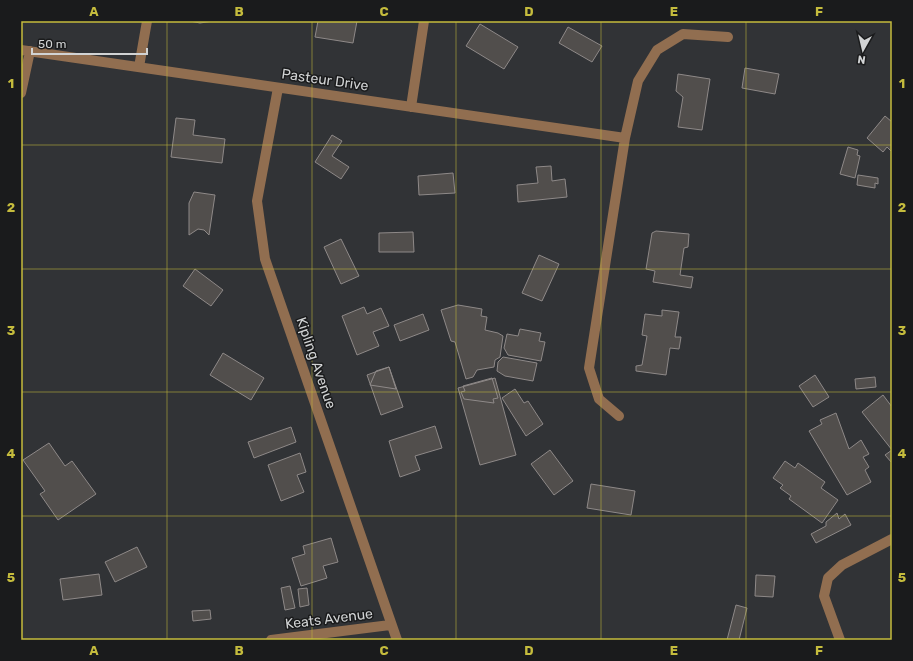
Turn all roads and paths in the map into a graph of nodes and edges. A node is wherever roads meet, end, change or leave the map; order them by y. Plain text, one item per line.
1 (147, 21) edge
2 (424, 21) edge
3 (728, 37) dead end
4 (25, 51) edge
5 (139, 67) junction
6 (278, 88) junction
7 (21, 93) edge
8 (411, 107) junction
9 (625, 138) junction
10 (619, 416) dead end
11 (892, 539) edge
12 (390, 625) junction
13 (271, 640) edge
14 (396, 640) edge
15 (840, 640) edge

1 - 5 street
2 - 8 street
3 - 9 street
4 - 5 street, Pasteur Drive
4 - 7 street
5 - 6 street, Pasteur Drive
6 - 8 street, Pasteur Drive
6 - 12 street, Kipling Avenue
8 - 9 street, Pasteur Drive
9 - 10 street
11 - 15 street
12 - 13 street, Keats Avenue
12 - 14 street, Kipling Avenue

